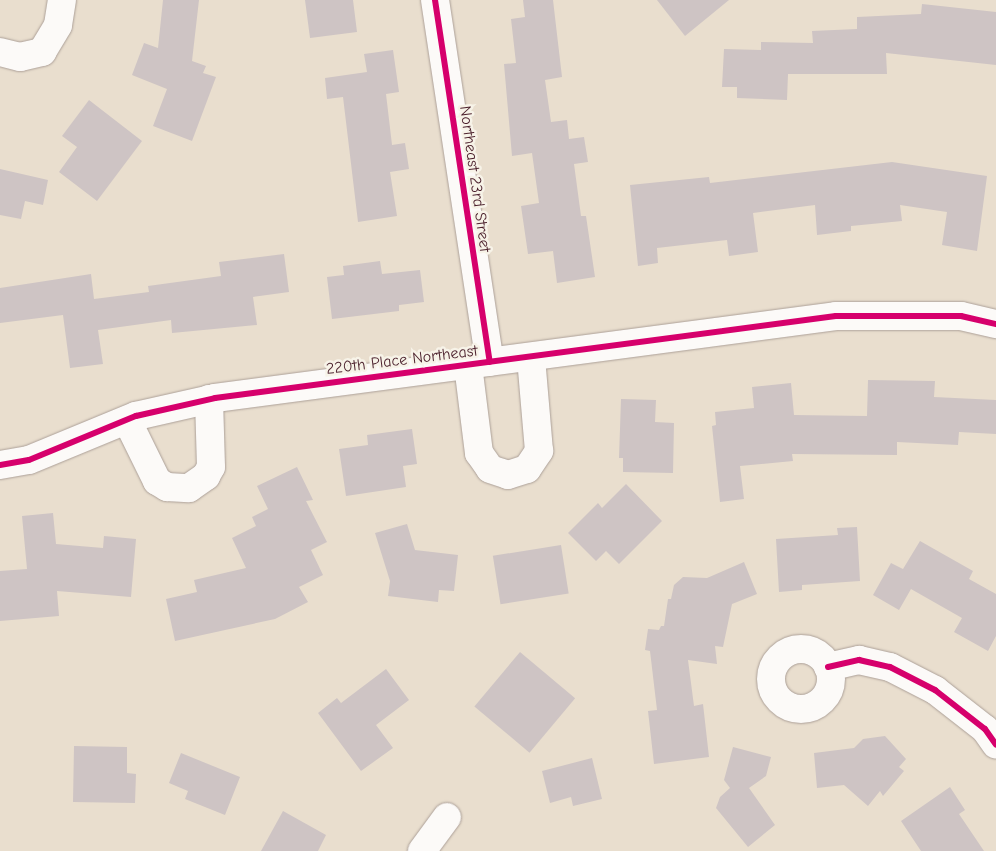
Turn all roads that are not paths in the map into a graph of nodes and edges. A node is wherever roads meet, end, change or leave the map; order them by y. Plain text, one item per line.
1 (62, 0) edge
2 (435, 0) edge
3 (0, 52) edge
4 (996, 324) edge
5 (531, 357) junction
6 (479, 364) junction
7 (209, 399) junction
8 (128, 420) junction
9 (0, 465) edge
10 (828, 667) dead end
11 (996, 745) edge
12 (447, 817) dead end
13 (422, 851) edge

1 - 3 street
2 - 6 street, Northeast 23rd Street
4 - 5 street, 220th Place Northeast
5 - 6 street, 220th Place Northeast
5 - 6 street, Northeast 23rd Street
6 - 7 street, 220th Place Northeast
7 - 8 street, 220th Place Northeast
7 - 8 street
8 - 9 street, 220th Place Northeast
10 - 11 street
12 - 13 street

